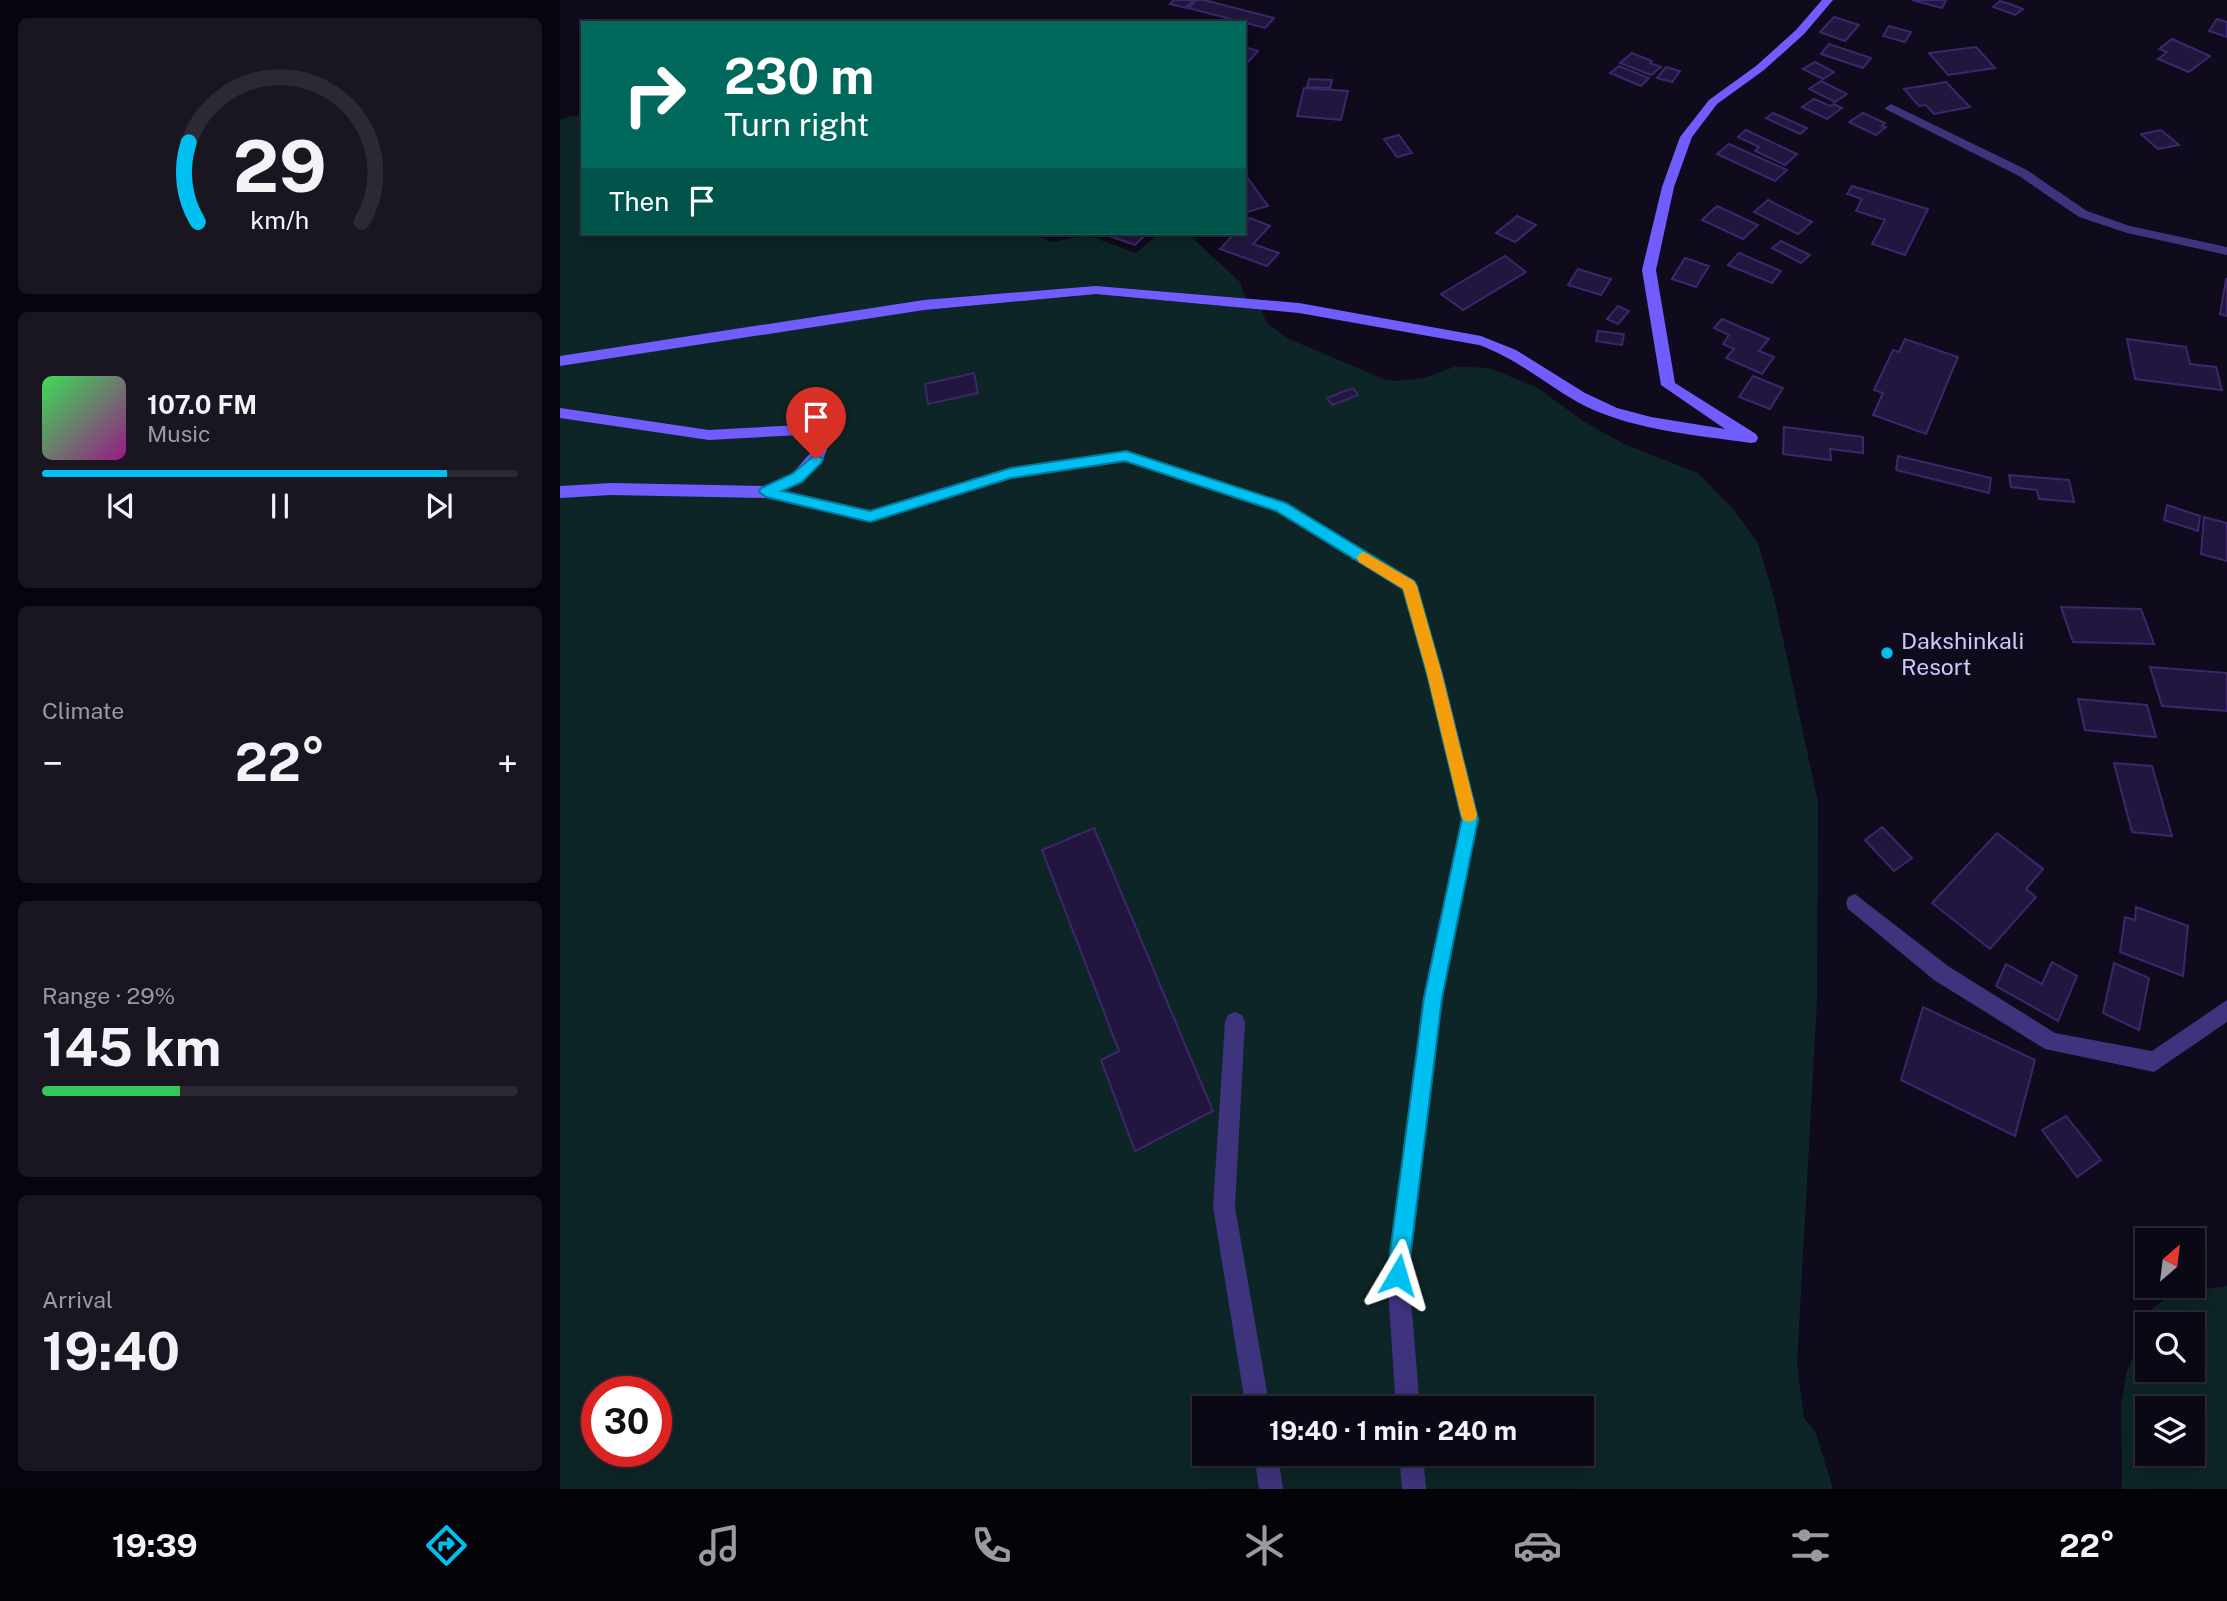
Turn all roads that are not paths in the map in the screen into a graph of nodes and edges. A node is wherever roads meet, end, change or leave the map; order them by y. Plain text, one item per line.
1 (1828, 0) edge
2 (1891, 108) dead end
3 (2227, 251) edge
4 (560, 361) edge
5 (560, 412) edge
6 (560, 492) edge
7 (766, 492) junction
8 (1855, 903) dead end
9 (2227, 1010) edge
10 (1236, 1022) dead end
11 (1256, 1396) edge
12 (1407, 1396) edge
13 (1268, 1466) edge
14 (1412, 1466) edge
15 (1271, 1489) edge
16 (1414, 1489) edge

1 - 4 main road
2 - 3 street
5 - 7 main road
6 - 7 main road
7 - 12 street
8 - 9 street
10 - 11 street
13 - 15 street
14 - 16 street

